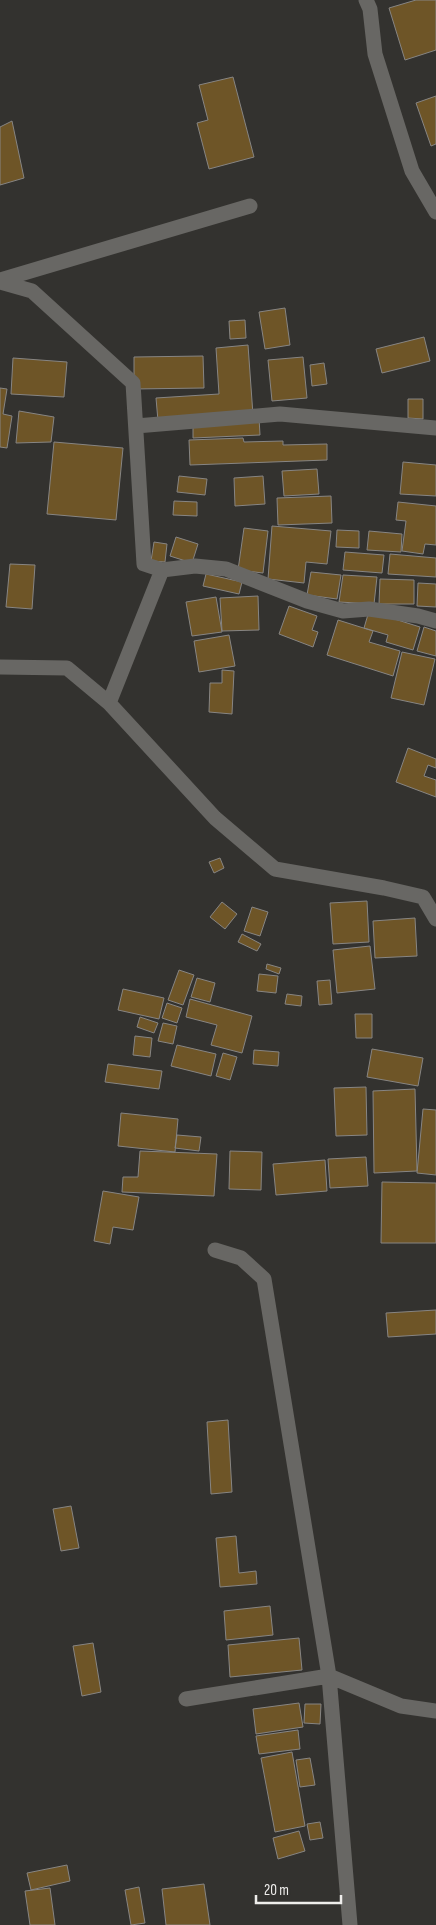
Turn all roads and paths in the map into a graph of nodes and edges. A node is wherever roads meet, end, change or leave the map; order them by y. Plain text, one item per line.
1 (366, 0) edge
2 (250, 206) dead end
3 (436, 212) edge
4 (0, 281) edge
5 (136, 426) junction
6 (436, 428) edge
7 (162, 570) junction
8 (436, 621) edge
9 (0, 668) edge
10 (109, 703) junction
11 (436, 919) edge
12 (215, 1250) dead end
13 (329, 1676) junction
14 (186, 1699) dead end
15 (436, 1711) edge
16 (350, 1925) edge

1 - 3 street
2 - 4 street
4 - 5 street
5 - 6 street
5 - 7 street
7 - 8 street
7 - 10 street
9 - 10 street
10 - 11 street
12 - 13 street
13 - 14 street
13 - 15 street
13 - 16 street

